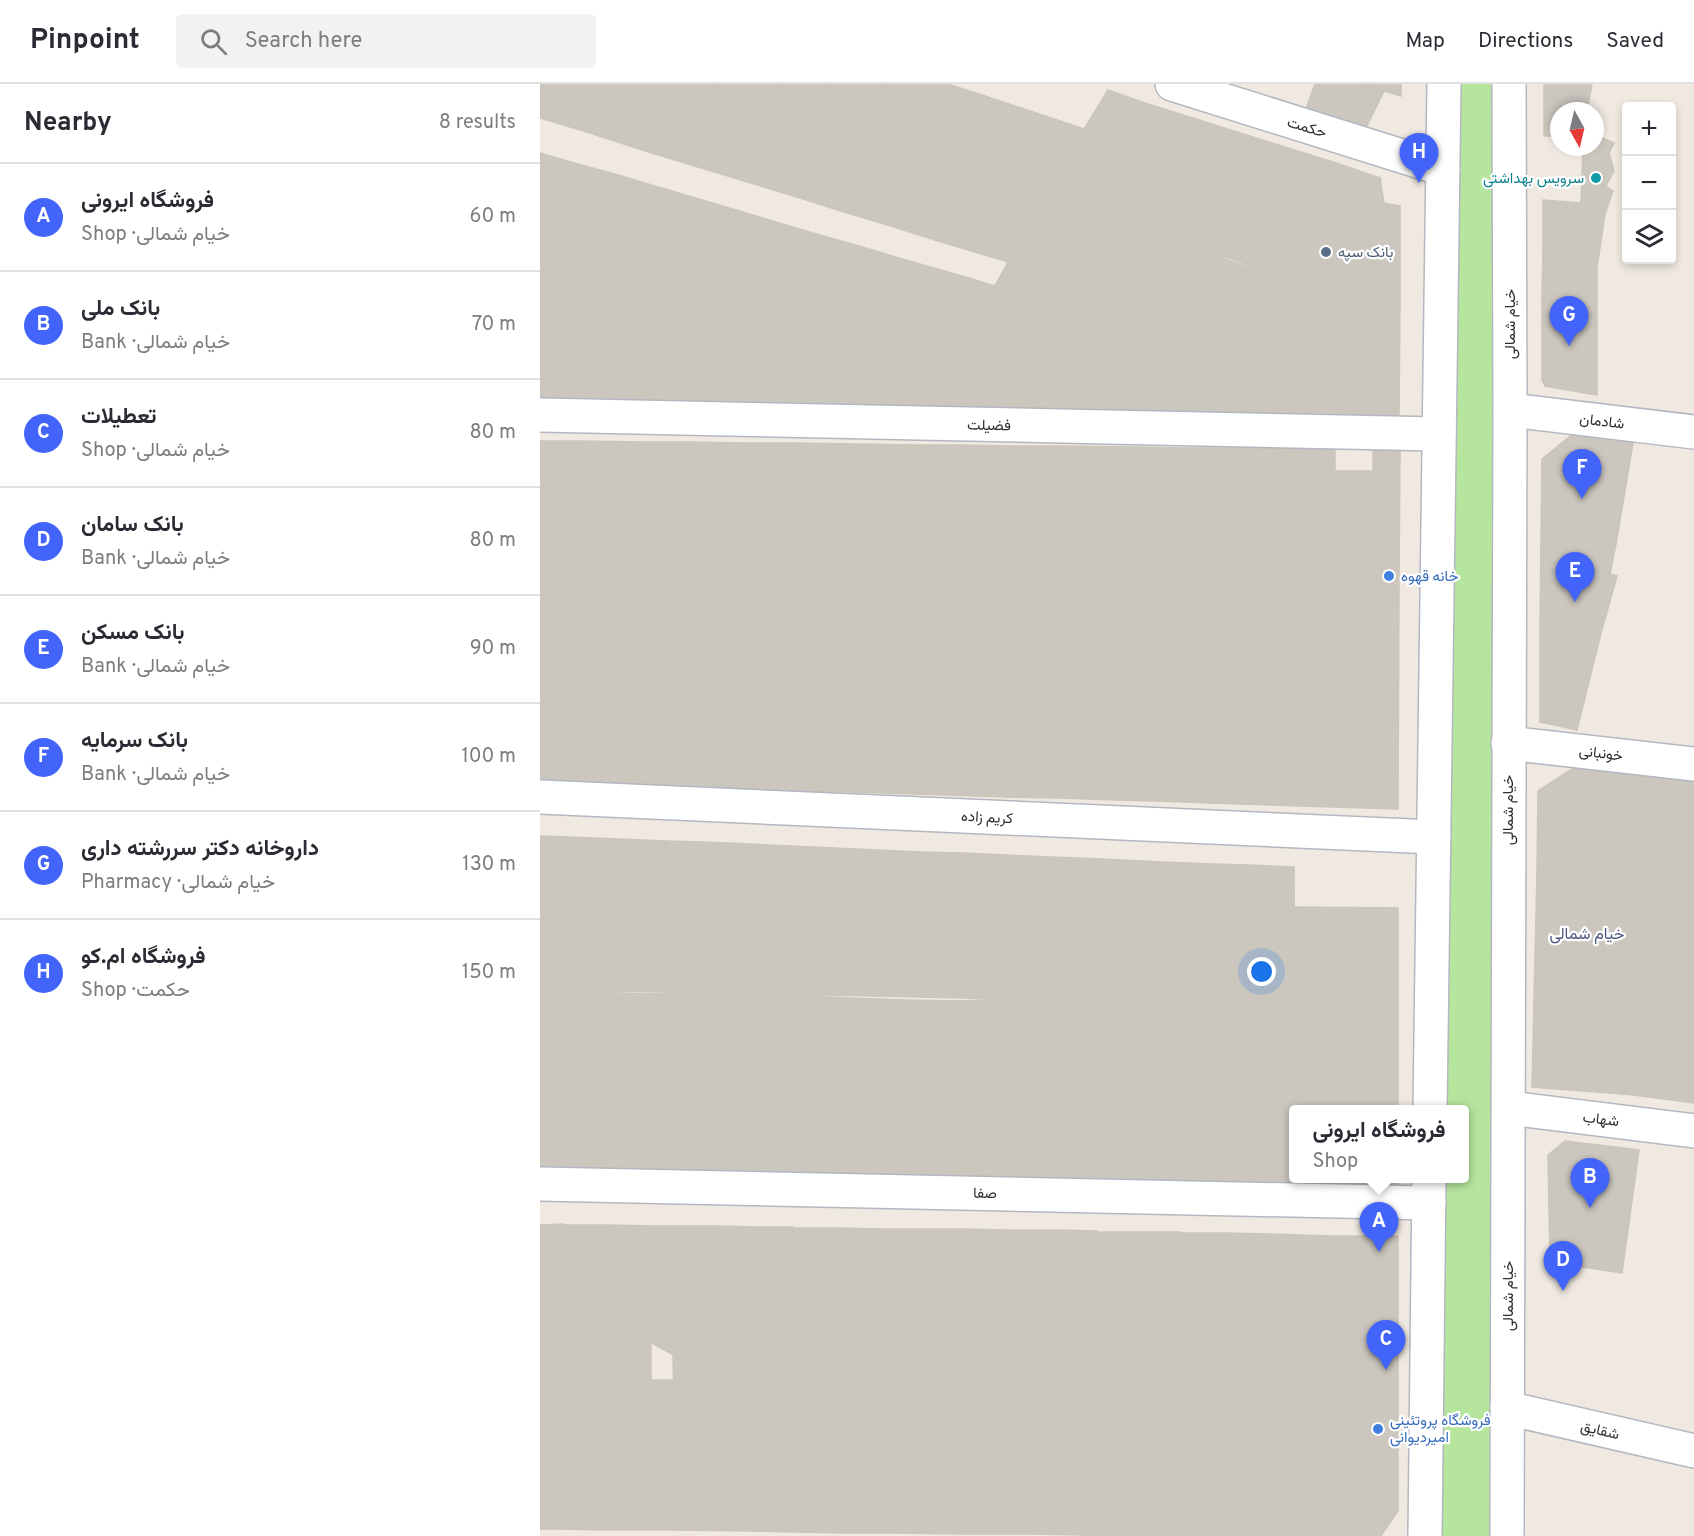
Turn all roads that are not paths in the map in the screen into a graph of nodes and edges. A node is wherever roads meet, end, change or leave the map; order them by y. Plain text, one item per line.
1 (1172, 84) edge
2 (1444, 84) edge
3 (1509, 84) edge
4 (1443, 169) junction
5 (1510, 410) junction
6 (540, 415) edge
7 (1694, 432) edge
8 (1439, 434) junction
9 (1508, 743) junction
10 (1694, 764) edge
11 (540, 797) edge
12 (1434, 837) junction
13 (1430, 1105) edge
14 (1509, 1108) junction
15 (1694, 1131) edge
16 (540, 1184) edge
17 (1429, 1191) edge
18 (1507, 1408) junction
19 (1694, 1451) edge
20 (1425, 1536) edge
21 (1507, 1536) edge

1 - 4 street, حکمت
2 - 4 street
3 - 5 street, خیام شمالی
4 - 8 street
5 - 7 street, شادمان
5 - 9 street, خیام شمالی
6 - 8 street, فضیلت
8 - 12 street
9 - 10 street, خونبانی
9 - 14 street, خیام شمالی
11 - 12 street, کریم زاده
12 - 13 street
14 - 15 street, شهاب
14 - 18 street, خیام شمالی
16 - 17 street, صفا
17 - 20 street
18 - 19 street, شقایق
18 - 21 street, خیام شمالی

